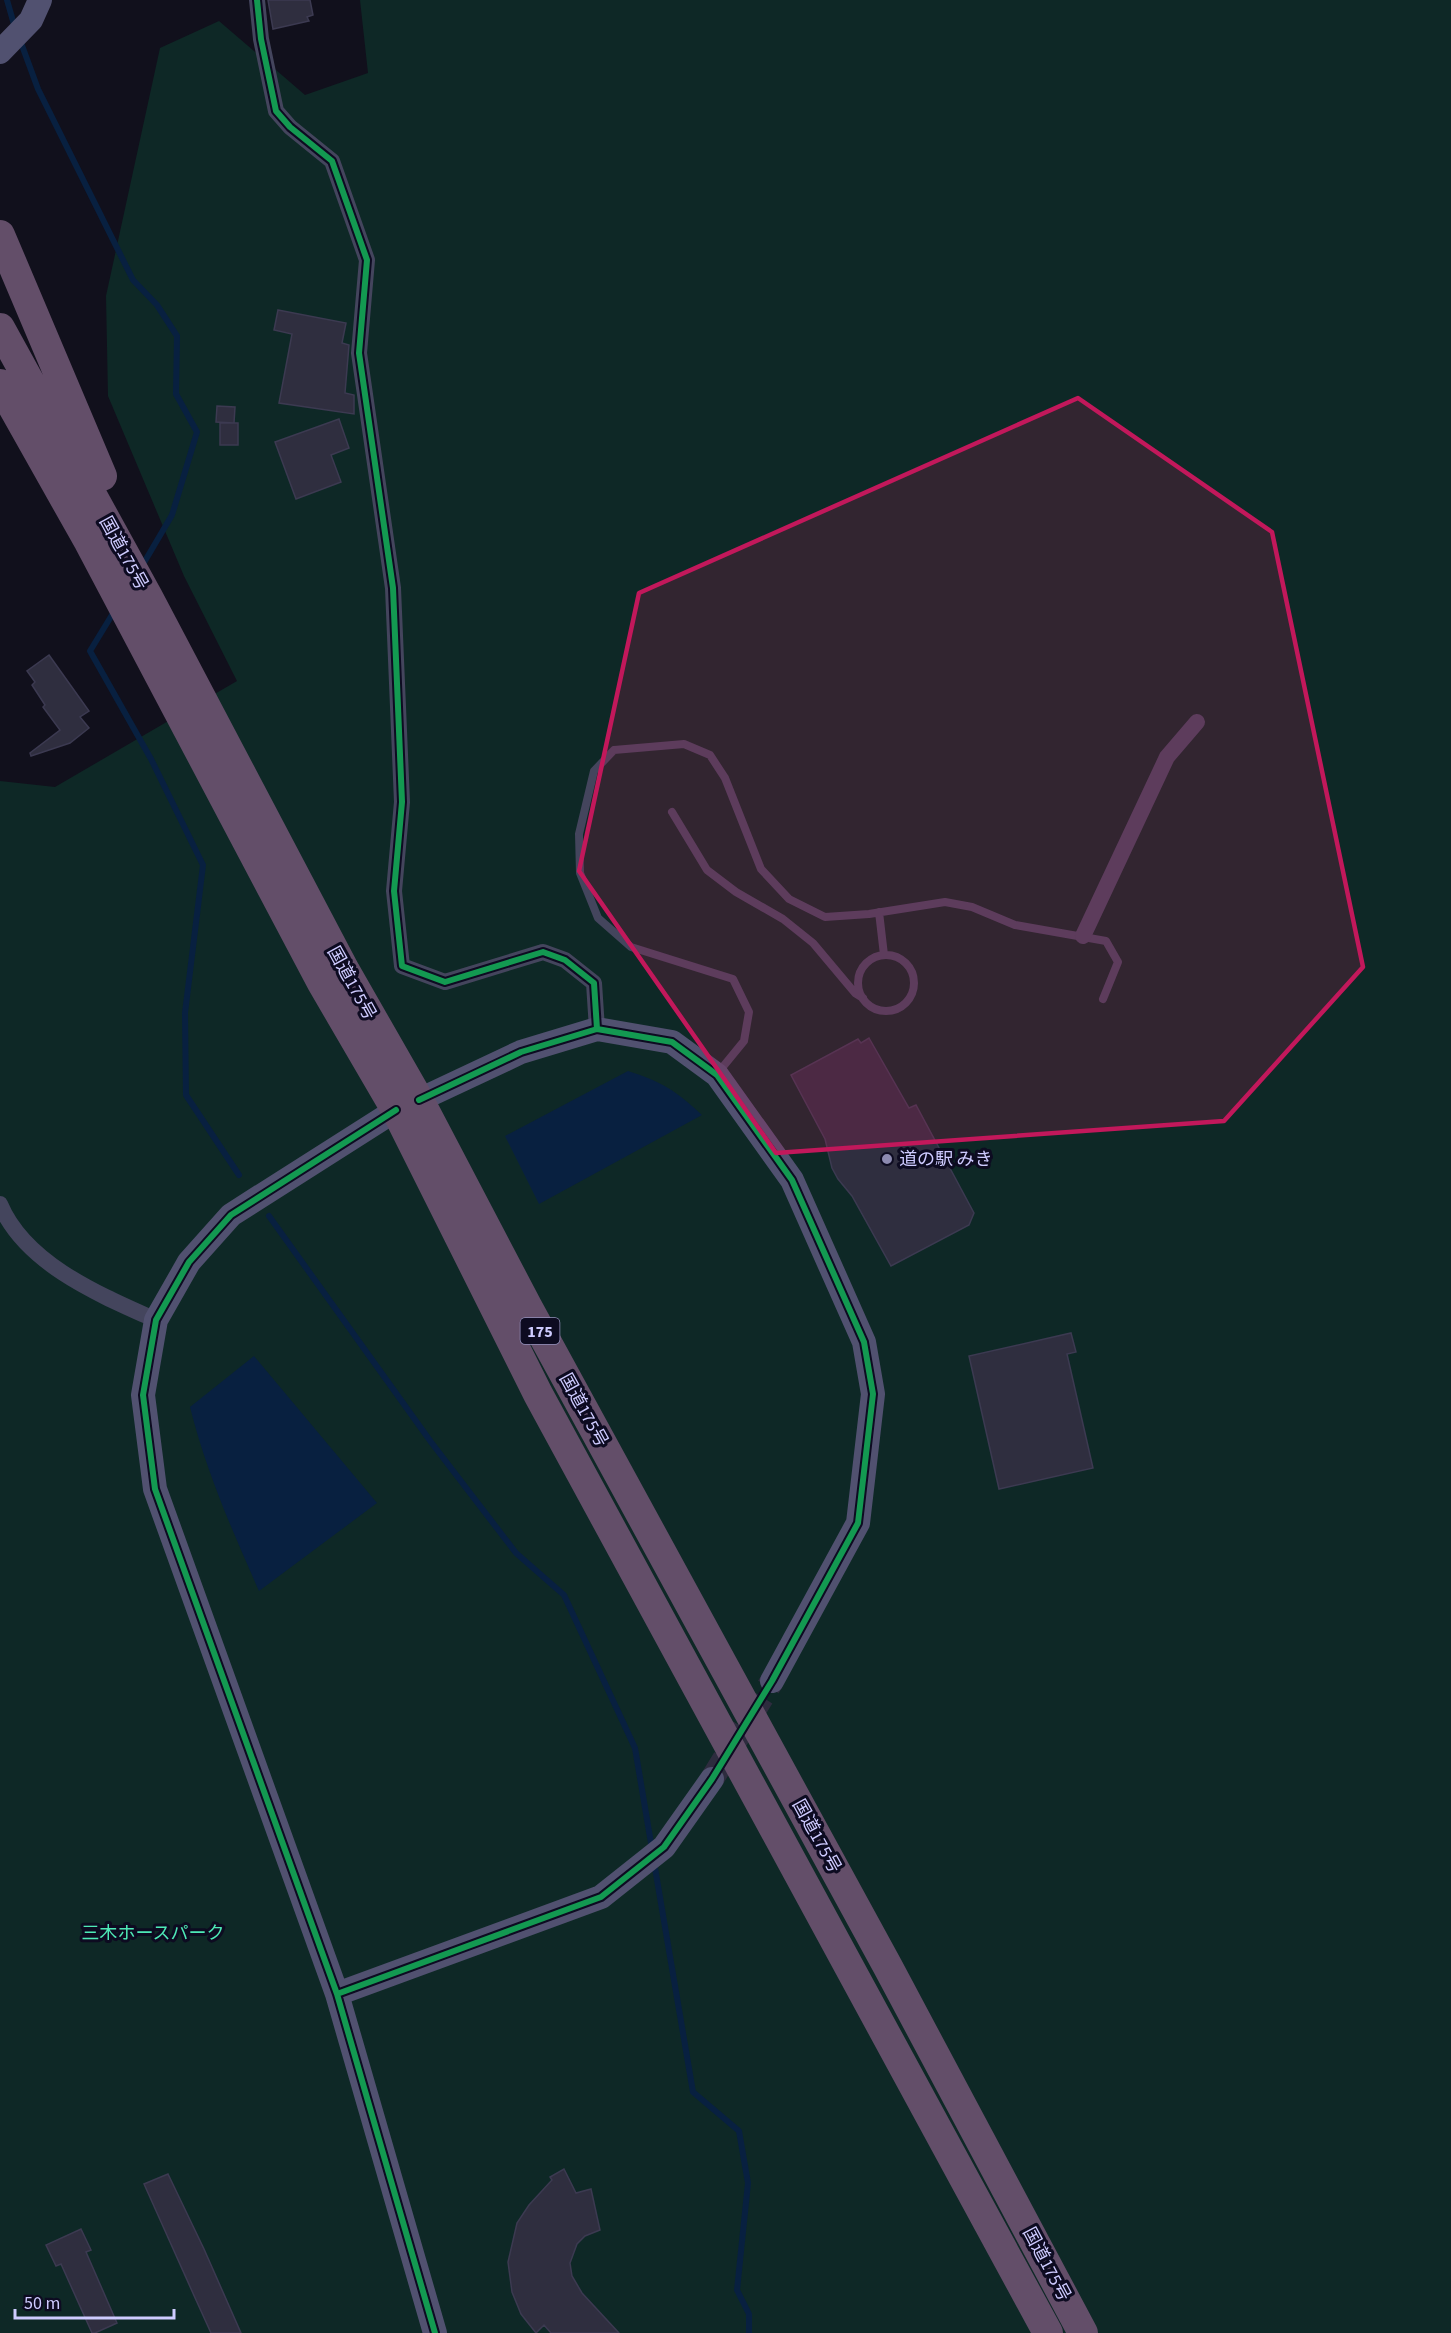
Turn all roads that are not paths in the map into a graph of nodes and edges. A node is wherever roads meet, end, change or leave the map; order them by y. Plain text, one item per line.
1 (40, 0) edge
2 (257, 0) edge
3 (0, 52) edge
4 (0, 235) edge
5 (0, 328) edge
6 (0, 384) edge
7 (148, 597) junction
8 (1197, 722) dead end
9 (672, 812) dead end
10 (879, 912) junction
11 (1083, 936) junction
12 (884, 955) junction
13 (863, 998) junction
14 (1103, 999) dead end
15 (597, 1029) junction
16 (717, 1075) junction
17 (407, 1105) junction
18 (0, 1204) edge
19 (156, 1320) junction
20 (772, 1681) tunnel mouth
21 (712, 1779) tunnel mouth
22 (337, 1994) junction
23 (435, 2333) edge
24 (1048, 2333) edge
25 (1083, 2333) edge

1 - 3 street
2 - 15 street
4 - 7 highway
5 - 7 highway, 国道175号 / 175
6 - 17 highway, 国道175号 / 175
7 - 17 highway, 国道175号 / 175
8 - 11 street
9 - 13 lane
10 - 11 lane
10 - 12 lane
10 - 16 lane
11 - 14 lane
12 - 13 lane
12 - 13 lane
15 - 16 street
15 - 17 street
16 - 20 street
17 - 19 street
17 - 24 highway, 国道175号 / 175
17 - 25 highway, 国道175号 / 175
18 - 19 street
19 - 22 street
21 - 22 street
22 - 23 street

